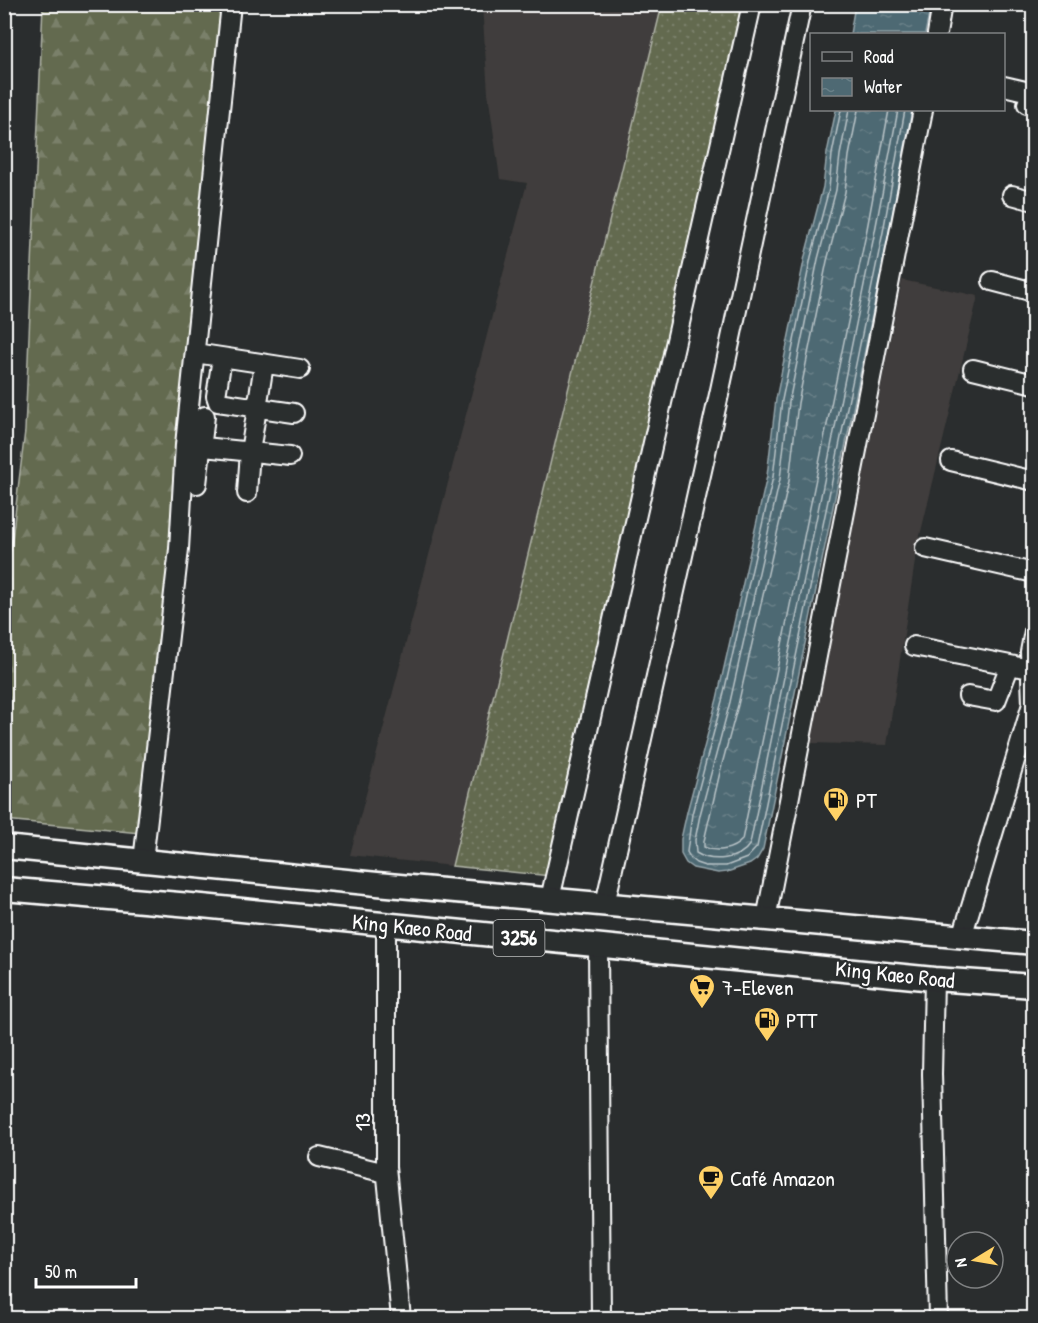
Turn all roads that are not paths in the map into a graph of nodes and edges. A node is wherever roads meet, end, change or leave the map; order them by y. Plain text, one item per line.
1 (231, 4) edge
2 (752, 4) edge
3 (802, 4) edge
4 (942, 4) edge
5 (937, 33) edge
6 (1005, 87) edge
7 (1031, 101) edge
8 (923, 111) edge
9 (1012, 195) dead end
10 (1034, 201) edge
11 (992, 281) dead end
12 (1034, 292) edge
13 (195, 353) junction
14 (222, 357) junction
15 (264, 364) junction
16 (300, 369) dead end
17 (973, 369) dead end
18 (1034, 384) edge
19 (256, 408) junction
20 (294, 413) dead end
21 (205, 416) dead end
22 (193, 446) junction
23 (250, 452) junction
24 (290, 456) dead end
25 (951, 461) dead end
26 (1034, 481) edge
27 (197, 484) dead end
28 (247, 493) dead end
29 (925, 548) dead end
30 (1034, 573) edge
31 (1034, 631) edge
32 (914, 646) dead end
33 (1010, 665) junction
34 (1030, 669) junction
35 (968, 696) dead end
36 (4, 847) edge
37 (143, 861) junction
38 (4, 889) edge
39 (550, 900) junction
40 (605, 904) junction
41 (766, 919) junction
42 (386, 926) junction
43 (962, 937) junction
44 (1034, 943) edge
45 (598, 946) junction
46 (934, 979) junction
47 (1034, 986) edge
48 (319, 1157) dead end
49 (386, 1173) junction
50 (401, 1318) edge
51 (601, 1318) edge
52 (938, 1318) edge

1 - 13 street
2 - 39 street
3 - 40 street
4 - 5 street
6 - 7 street
8 - 41 street
9 - 10 street
11 - 12 street
13 - 14 street
13 - 22 street
14 - 15 street
14 - 19 street
15 - 16 street
15 - 19 street
17 - 18 street
19 - 20 street
19 - 23 street
21 - 22 street
22 - 23 street
22 - 27 street
22 - 37 street
23 - 24 street
23 - 28 street
25 - 26 street
29 - 30 street
31 - 34 street
32 - 33 street
33 - 34 street
33 - 35 street
34 - 43 street
36 - 37 main road, King Kaeo Road / 3256
37 - 39 main road, King Kaeo Road / 3256
38 - 42 main road, King Kaeo Road / 3256
39 - 40 main road, King Kaeo Road / 3256
40 - 41 main road, King Kaeo Road / 3256
41 - 43 main road, King Kaeo Road / 3256
42 - 45 main road, King Kaeo Road / 3256
42 - 49 street, 13
43 - 44 main road, King Kaeo Road / 3256
45 - 46 main road, King Kaeo Road / 3256
45 - 51 street
46 - 47 main road, King Kaeo Road / 3256
46 - 52 street
48 - 49 street
49 - 50 street, 13

